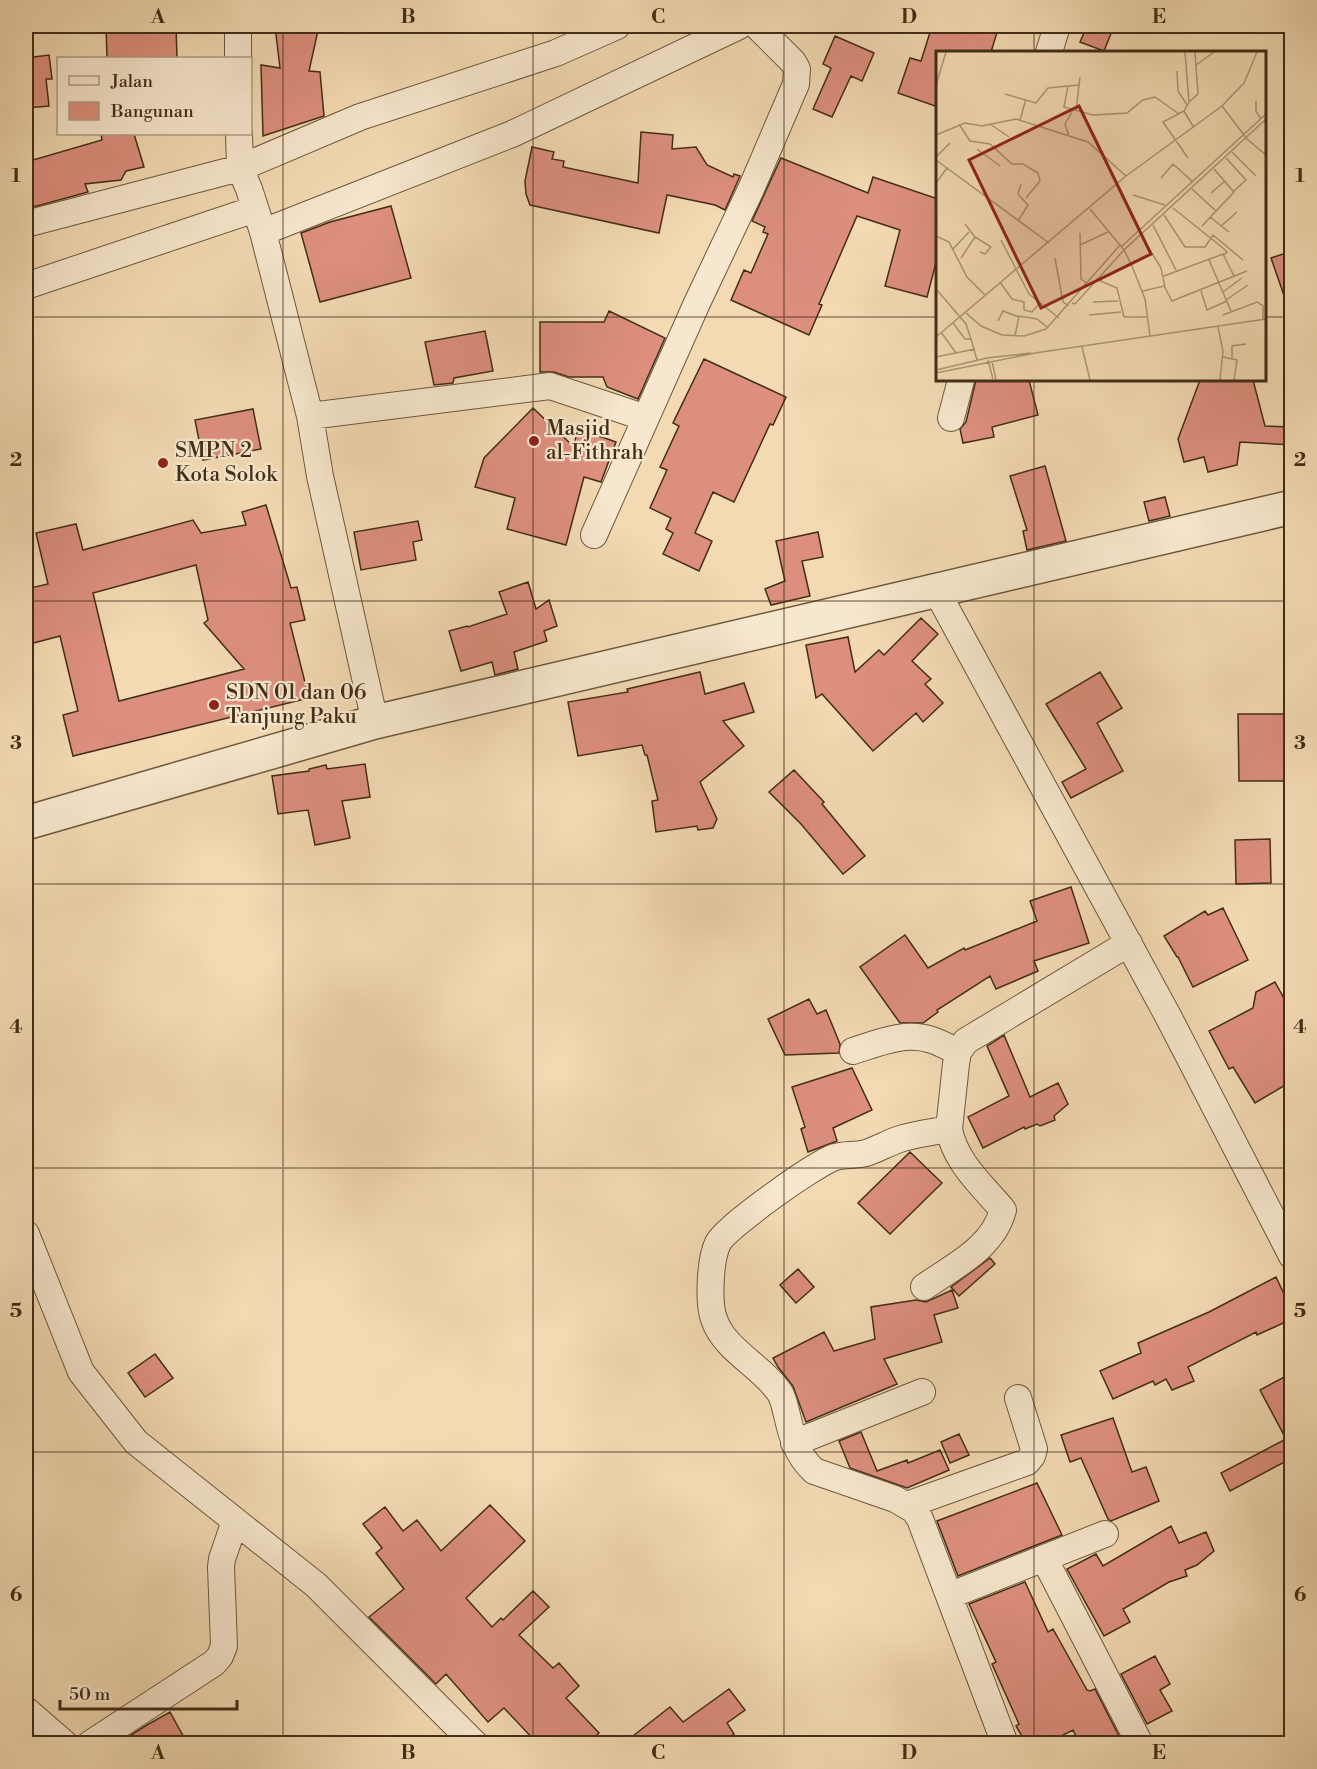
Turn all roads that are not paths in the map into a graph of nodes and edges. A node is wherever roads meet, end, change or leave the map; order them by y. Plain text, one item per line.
1 (238, 26) edge
2 (617, 26) edge
3 (739, 26) edge
4 (757, 26) edge
5 (1057, 26) edge
6 (1049, 51) edge
7 (238, 57) edge
8 (239, 135) edge
9 (240, 168) junction
10 (259, 220) junction
11 (26, 224) edge
12 (26, 286) edge
13 (962, 381) edge
14 (310, 416) junction
15 (646, 418) junction
16 (951, 418) dead end
17 (1292, 507) edge
18 (594, 535) dead end
19 (936, 590) junction
20 (375, 722) junction
21 (26, 824) edge
22 (1129, 943) junction
23 (853, 1051) dead end
24 (958, 1052) junction
25 (949, 1129) junction
26 (26, 1234) edge
27 (1292, 1256) edge
28 (924, 1287) dead end
29 (922, 1392) dead end
30 (1018, 1398) dead end
31 (794, 1443) junction
32 (907, 1505) junction
33 (235, 1521) junction
34 (1105, 1534) dead end
35 (1044, 1558) junction
36 (951, 1595) junction
37 (26, 1710) edge
38 (56, 1740) edge
39 (90, 1743) edge
40 (475, 1743) edge
41 (1005, 1743) edge
42 (1140, 1743) edge

1 - 7 street
2 - 9 street
3 - 10 street
4 - 15 street
5 - 6 street
8 - 9 street
9 - 10 street
9 - 11 street
10 - 12 street
10 - 14 street
13 - 16 street
14 - 15 street
14 - 20 street
15 - 18 street
17 - 19 street
19 - 20 street
19 - 22 street
20 - 21 street
22 - 24 street
22 - 27 street
23 - 24 street
24 - 25 street
25 - 28 street
25 - 31 street
26 - 33 street
29 - 31 street
30 - 32 street
31 - 32 street
32 - 36 street
33 - 39 street
33 - 40 street
34 - 35 street
35 - 36 street
35 - 42 street
36 - 41 street
37 - 38 street

